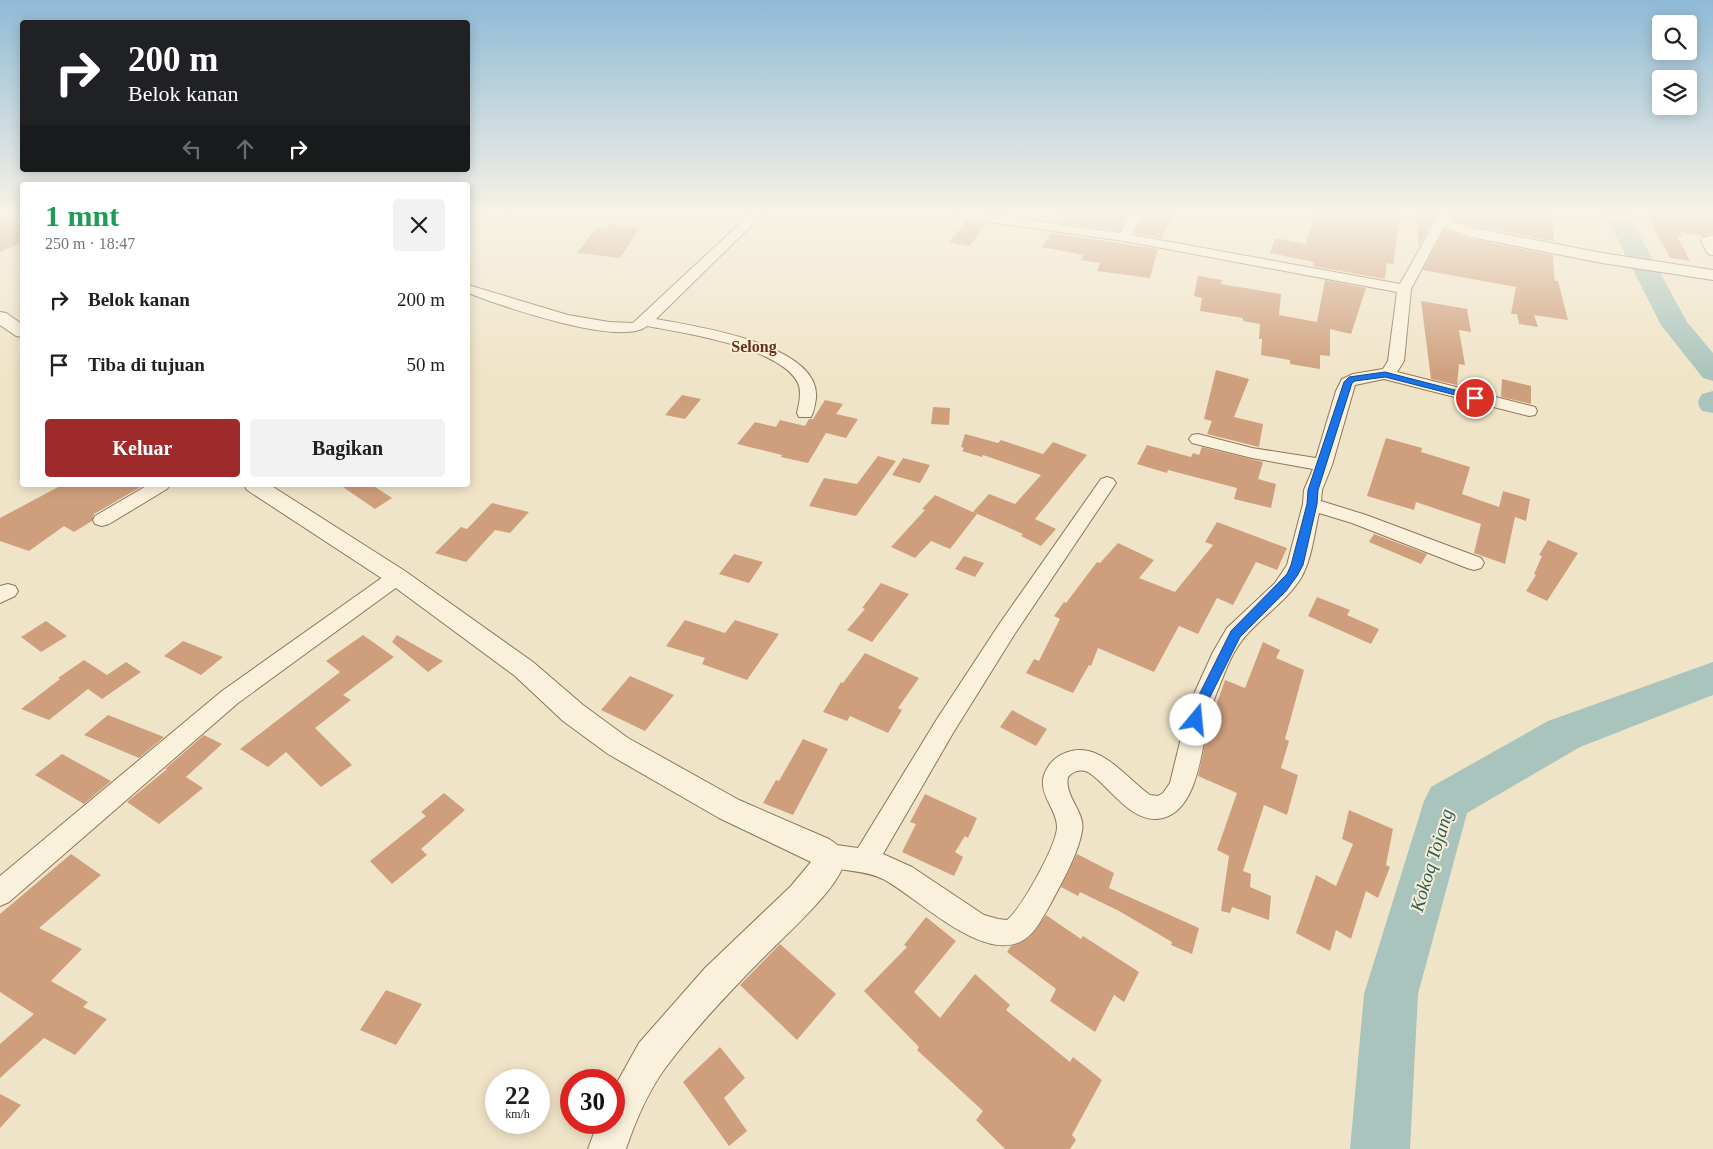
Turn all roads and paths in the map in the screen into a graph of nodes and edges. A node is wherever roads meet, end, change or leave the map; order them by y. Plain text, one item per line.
1 (700, 268) edge
2 (1289, 268) edge
3 (1416, 268) edge
4 (1664, 268) edge
5 (1712, 275) edge
6 (1404, 289) junction
7 (470, 290) edge
8 (0, 317) edge
9 (644, 321) junction
10 (20, 331) edge
11 (1385, 374) junction
12 (1529, 411) dead end
13 (805, 413) dead end
14 (1198, 439) dead end
15 (1323, 465) junction
16 (1107, 483) dead end
17 (157, 487) edge
18 (258, 487) edge
19 (1312, 504) junction
20 (102, 520) dead end
21 (1474, 563) dead end
22 (397, 577) junction
23 (829, 856) junction
24 (864, 861) junction
25 (0, 893) edge
26 (607, 1149) edge

1 - 9 street
2 - 6 street
3 - 6 street
4 - 5 street
6 - 11 street
7 - 9 street
8 - 10 street
9 - 13 street
11 - 12 street
11 - 15 street
14 - 15 street
15 - 19 street
16 - 24 street
17 - 20 street
18 - 22 street
19 - 21 street
19 - 24 street
22 - 23 street
22 - 25 street
23 - 24 street
23 - 26 street

